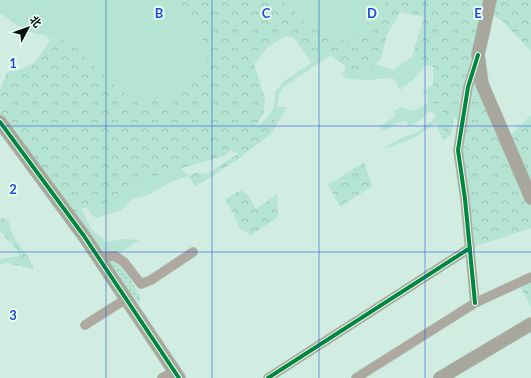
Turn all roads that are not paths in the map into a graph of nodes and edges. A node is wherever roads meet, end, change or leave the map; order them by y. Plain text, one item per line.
1 (490, 0) edge
2 (478, 56) junction
3 (0, 122) edge
4 (531, 198) edge
5 (470, 248) junction
6 (193, 252) dead end
7 (98, 257) junction
8 (531, 277) edge
9 (126, 299) junction
10 (475, 304) junction
11 (531, 324) edge
12 (85, 325) dead end
13 (177, 374) edge
14 (162, 378) edge
15 (268, 378) edge
16 (356, 378) edge
17 (440, 378) edge

1 - 2 street
2 - 4 street
2 - 5 street
3 - 7 street
5 - 10 street
5 - 15 street
6 - 7 street
7 - 9 street
8 - 10 street
9 - 12 street
9 - 13 street
10 - 16 street
11 - 17 street
13 - 14 street

